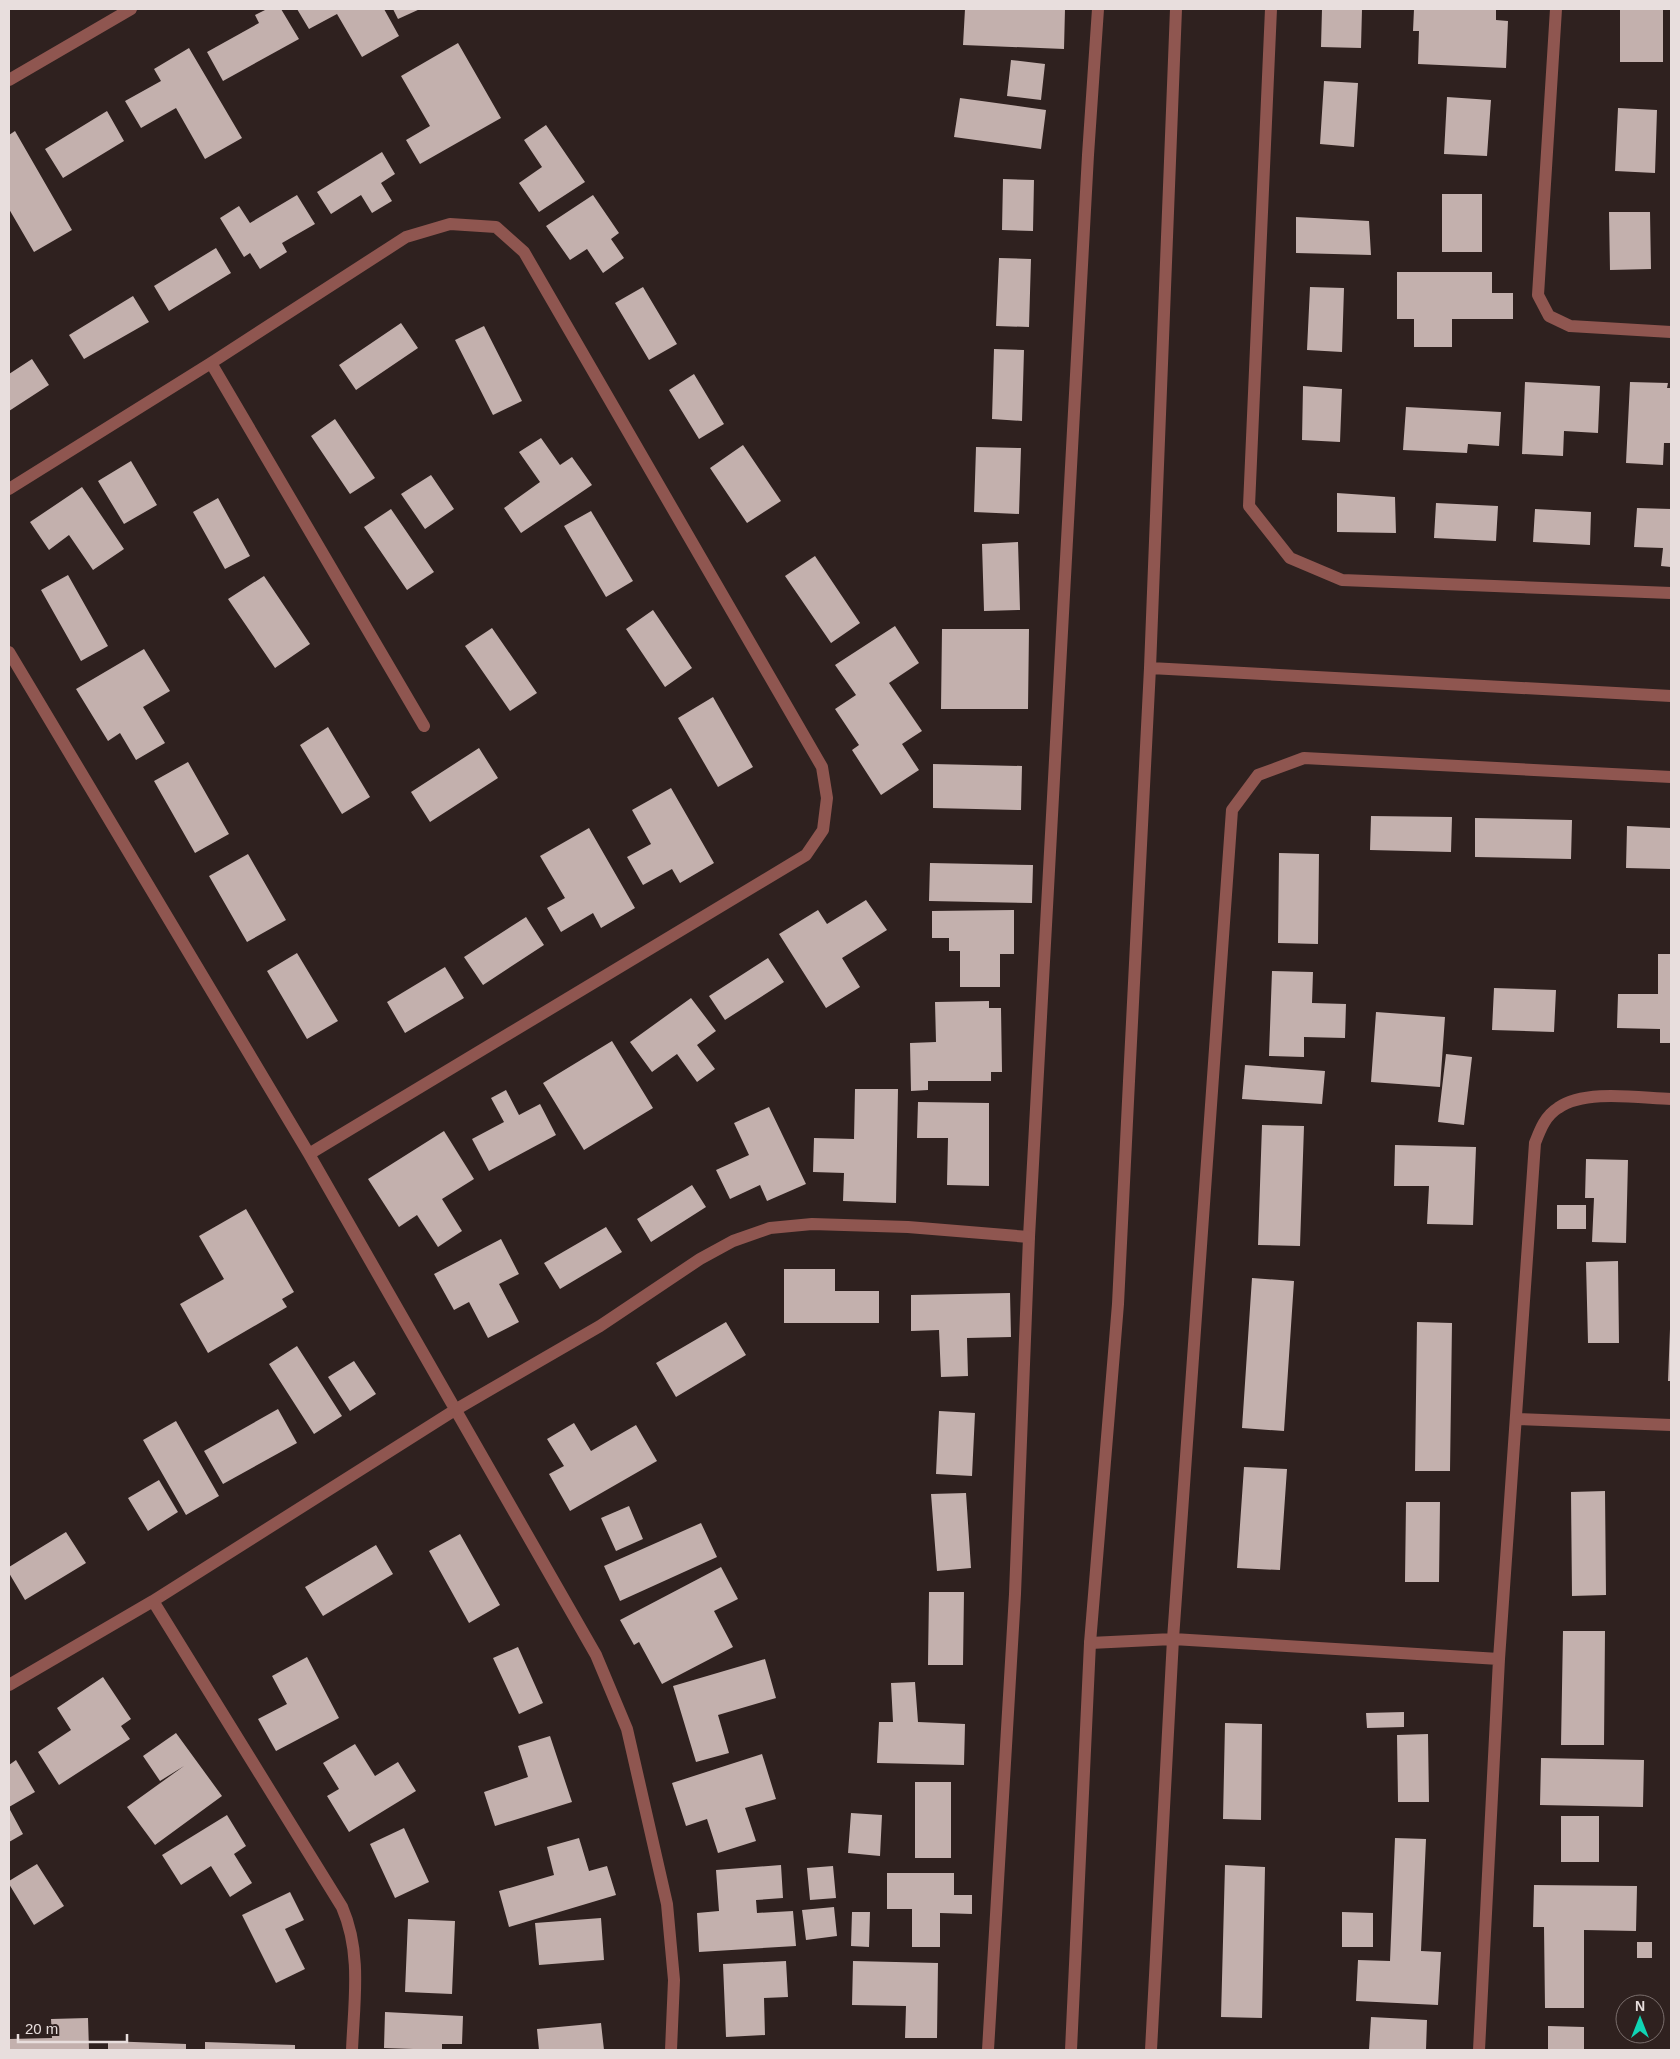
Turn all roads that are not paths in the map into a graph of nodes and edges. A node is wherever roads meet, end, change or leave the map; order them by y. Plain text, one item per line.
1 (132, 9) edge
2 (1098, 9) edge
3 (1176, 9) edge
4 (1271, 9) edge
5 (1556, 9) edge
6 (9, 80) edge
7 (1671, 332) edge
8 (211, 363) junction
9 (9, 489) edge
10 (1671, 594) edge
11 (9, 652) edge
12 (1150, 668) junction
13 (1671, 696) edge
14 (424, 726) dead end
15 (1671, 777) edge
16 (1671, 1099) edge
17 (310, 1154) junction
18 (1028, 1237) junction
19 (456, 1410) junction
20 (1516, 1419) junction
21 (1671, 1425) edge
22 (153, 1601) junction
23 (1173, 1639) junction
24 (1090, 1643) junction
25 (1499, 1660) junction
26 (9, 1685) edge
27 (352, 2050) edge
28 (671, 2050) edge
29 (988, 2050) edge
30 (1071, 2050) edge
31 (1151, 2050) edge
32 (1479, 2050) edge

1 - 6 street
2 - 18 street
3 - 12 street
4 - 10 street
5 - 7 street
8 - 9 street
8 - 14 street
8 - 17 street
11 - 17 street
12 - 13 street
12 - 24 street
15 - 23 street
16 - 20 street
17 - 19 street
18 - 19 street
18 - 29 street
19 - 22 street
19 - 28 street
20 - 21 street
20 - 25 street
22 - 26 street
22 - 27 street
23 - 24 street
23 - 25 street
23 - 31 street
24 - 30 street
25 - 32 street

